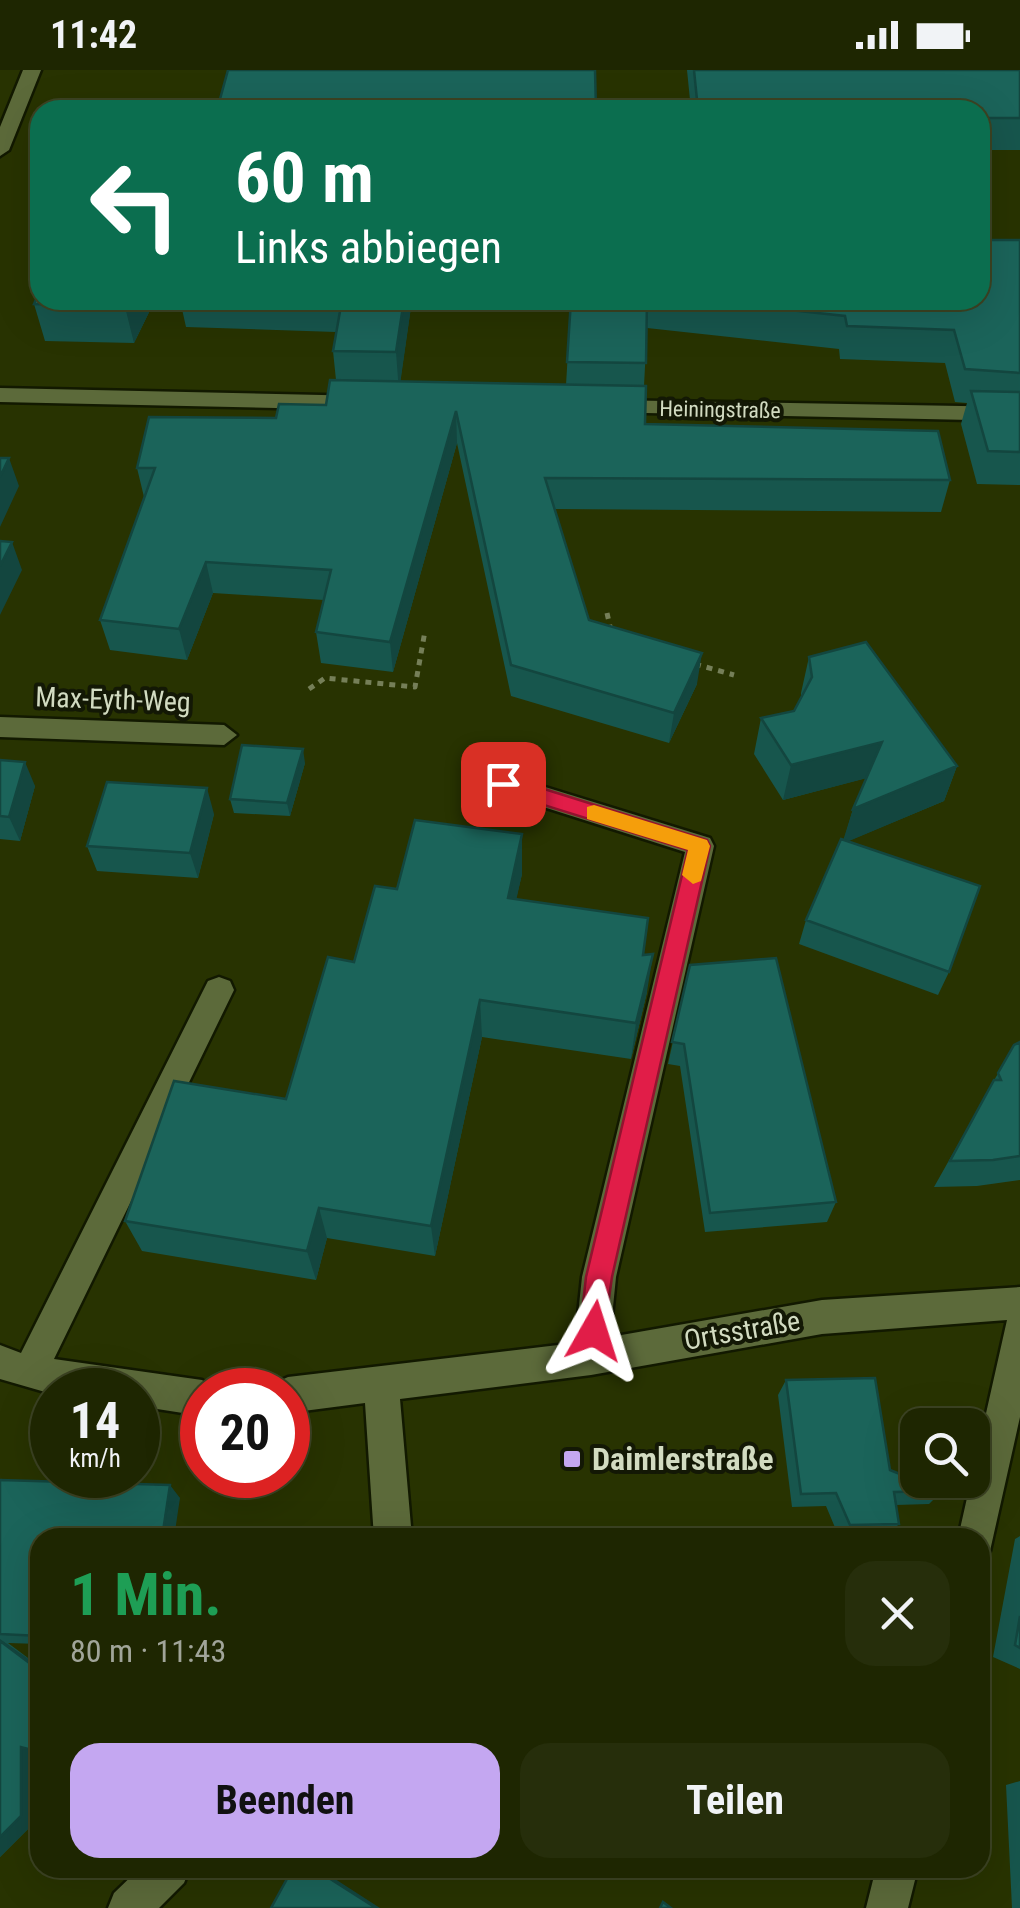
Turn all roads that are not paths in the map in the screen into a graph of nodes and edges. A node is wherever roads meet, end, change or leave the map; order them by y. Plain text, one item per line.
1 (32, 70) edge
2 (0, 150) edge
3 (0, 395) edge
4 (391, 403) edge
5 (585, 406) edge
6 (1020, 414) edge
7 (0, 727) edge
8 (224, 735) dead end
9 (503, 784) dead end
10 (219, 990) dead end
11 (1020, 1303) edge
12 (1020, 1330) edge
13 (591, 1358) junction
14 (14, 1367) edge
15 (381, 1386) junction
16 (310, 1393) edge
17 (180, 1394) edge
18 (392, 1528) edge
19 (979, 1528) edge
20 (159, 1878) edge
21 (894, 1878) edge
22 (130, 1908) edge
23 (887, 1908) edge

1 - 2 street
3 - 4 street
5 - 6 street, Heiningstraße
7 - 8 street, Max-Eyth-Weg
9 - 13 street
10 - 14 street
11 - 13 street, Ortsstraße
12 - 19 street
13 - 15 street, Ortsstraße
14 - 17 street
15 - 16 street, Ortsstraße
15 - 18 street
20 - 22 street
21 - 23 street

